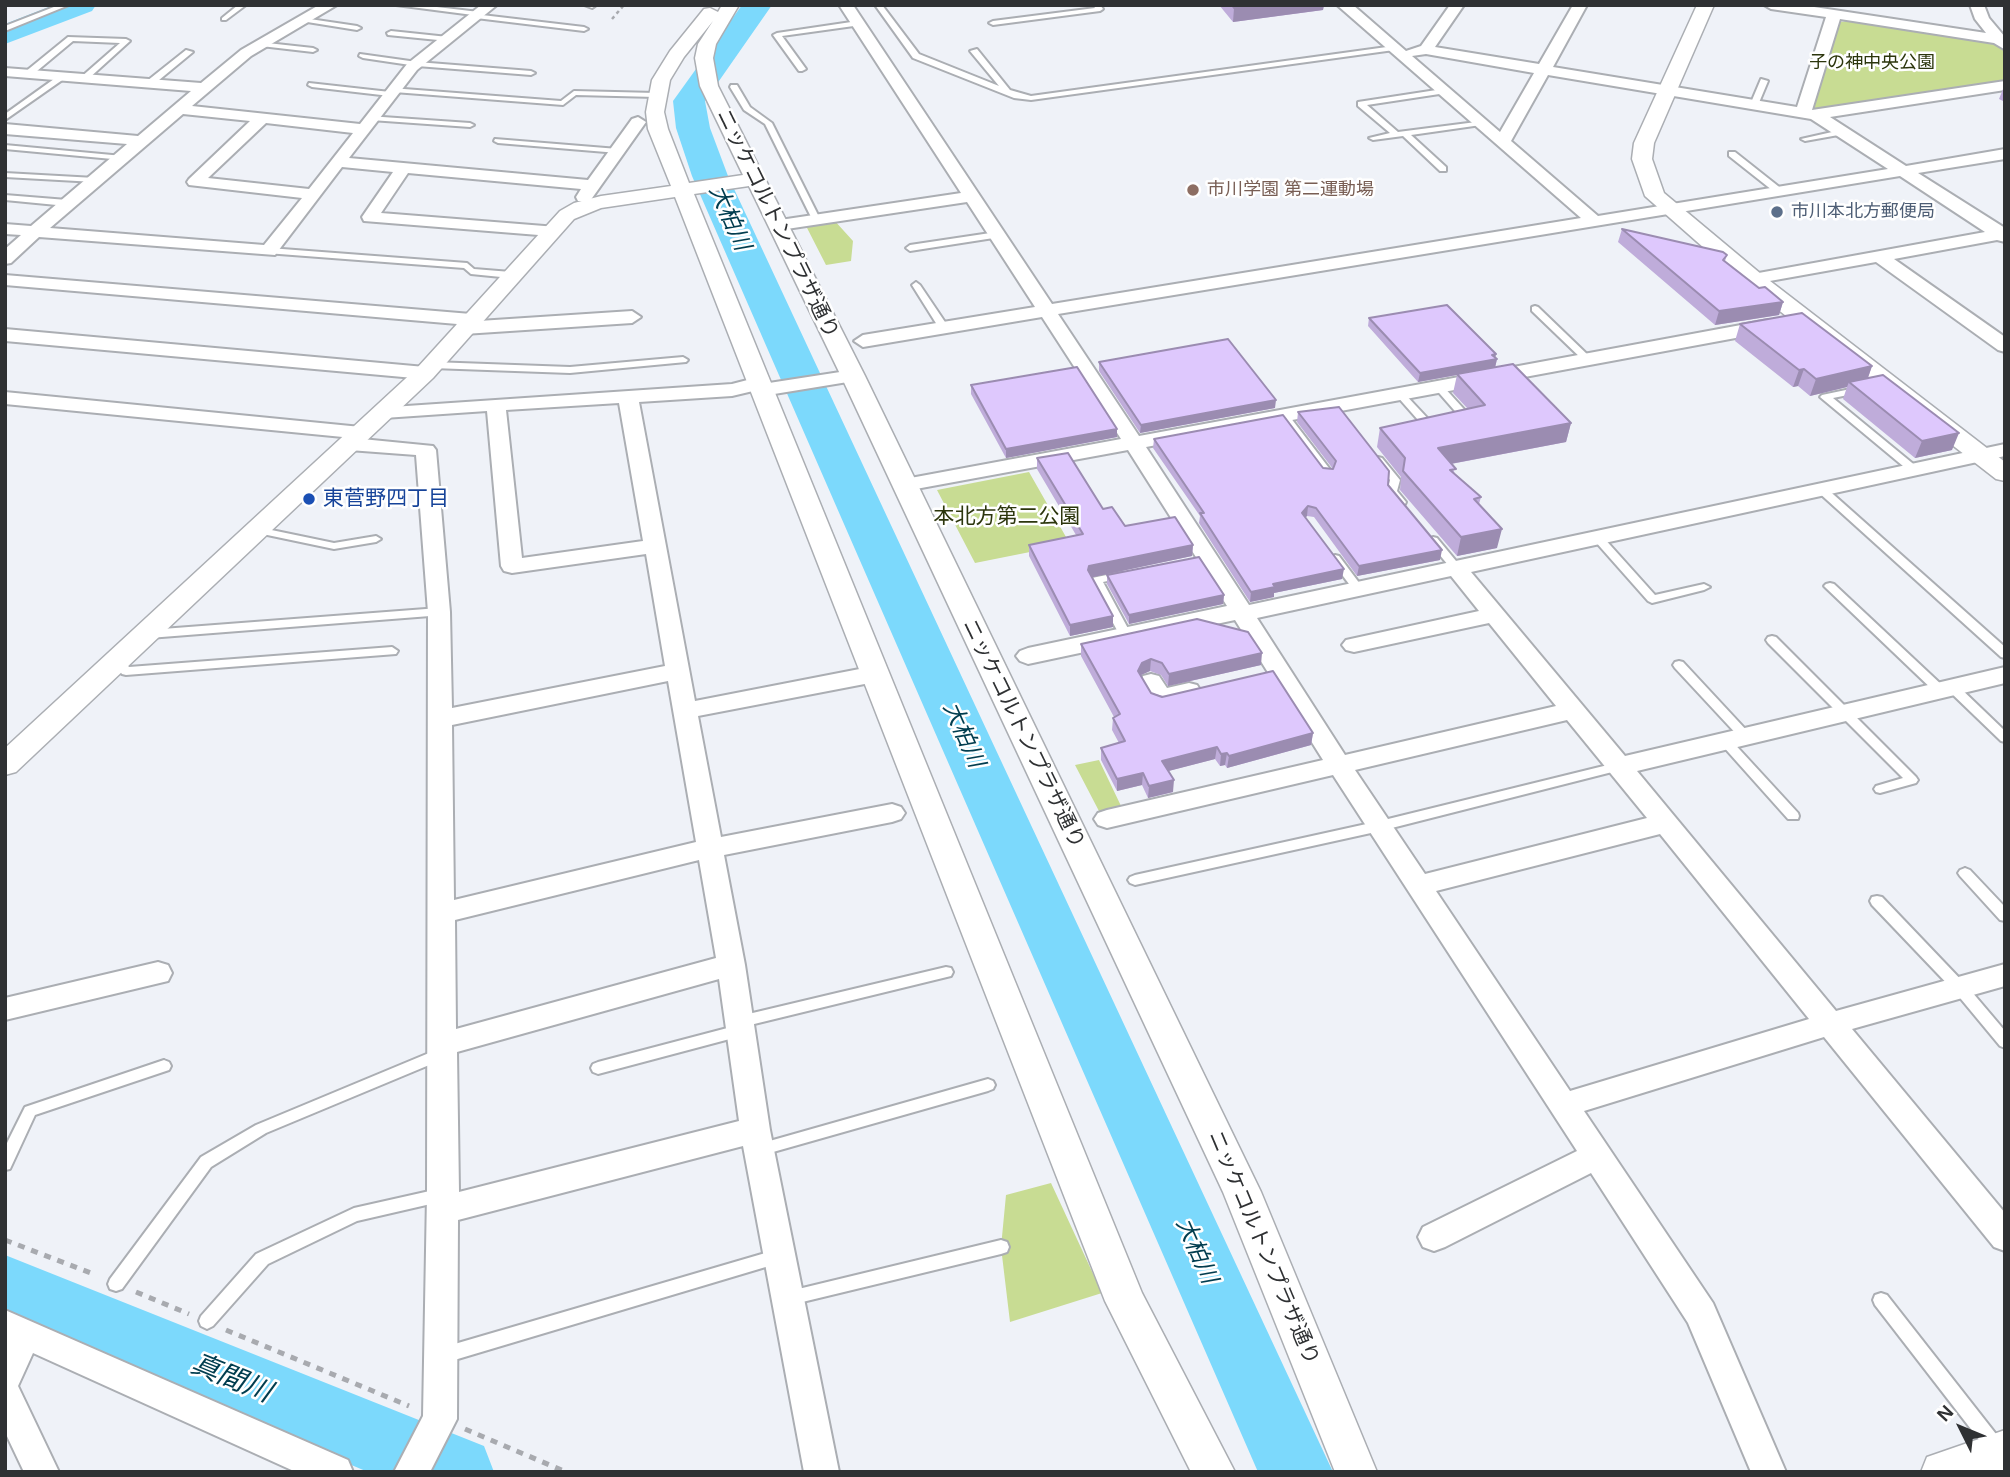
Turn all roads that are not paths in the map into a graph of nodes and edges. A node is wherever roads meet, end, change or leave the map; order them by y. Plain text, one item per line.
1 (66, 5) edge
2 (243, 5) edge
3 (330, 5) edge
4 (400, 5) edge
5 (717, 5) edge
6 (731, 5) edge
7 (846, 5) edge
8 (878, 5) edge
9 (1096, 5) edge
10 (1344, 5) edge
11 (1457, 5) edge
12 (1580, 5) edge
13 (1706, 5) edge
14 (1771, 5) edge
15 (1977, 5) edge
16 (1826, 11) edge
17 (482, 12) edge
18 (224, 19) dead end
19 (303, 20) junction
20 (858, 23) junction
21 (993, 23) dead end
22 (357, 28) dead end
23 (5, 29) edge
24 (584, 29) dead end
25 (391, 33) dead end
26 (448, 39) junction
27 (2001, 42) edge
28 (261, 44) junction
29 (313, 50) dead end
30 (1426, 50) junction
31 (974, 51) dead end
32 (1397, 51) junction
33 (188, 52) dead end
34 (363, 56) dead end
35 (416, 64) junction
36 (802, 69) dead end
37 (1544, 70) junction
38 (5, 72) edge
39 (531, 73) dead end
40 (29, 74) junction
41 (64, 76) junction
42 (84, 78) junction
43 (1764, 81) dead end
44 (150, 83) junction
45 (312, 85) dead end
46 (2005, 85) edge
47 (734, 87) dead end
48 (204, 88) junction
49 (1667, 90) junction
50 (392, 92) junction
51 (1443, 92) junction
52 (1009, 93) junction
53 (656, 95) junction
54 (1754, 105) junction
55 (181, 109) junction
56 (1809, 114) junction
57 (5, 118) edge
58 (262, 118) junction
59 (638, 122) dead end
60 (1481, 123) junction
61 (367, 124) junction
62 (470, 125) dead end
63 (5, 129) edge
64 (1841, 132) junction
65 (1401, 134) junction
66 (1373, 138) dead end
67 (1805, 139) dead end
68 (144, 141) junction
69 (498, 141) dead end
70 (1503, 141) junction
71 (5, 147) edge
72 (618, 150) junction
73 (1732, 154) dead end
74 (2005, 154) edge
75 (123, 158) junction
76 (337, 162) junction
77 (404, 168) junction
78 (1443, 169) dead end
79 (1903, 172) junction
80 (5, 175) edge
81 (95, 180) junction
82 (750, 180) junction
83 (591, 185) junction
84 (690, 189) junction
85 (1780, 192) junction
86 (313, 194) junction
87 (971, 196) junction
88 (5, 197) edge
89 (67, 202) junction
90 (581, 208) junction
91 (1670, 210) junction
92 (816, 219) junction
93 (1594, 221) junction
94 (780, 225) junction
95 (5, 229) edge
96 (34, 231) junction
97 (551, 231) junction
98 (2003, 234) edge
99 (997, 235) junction
100 (910, 248) dead end
101 (269, 251) junction
102 (1879, 256) junction
103 (5, 259) edge
104 (511, 275) junction
105 (1753, 279) junction
106 (5, 280) edge
107 (916, 285) dead end
108 (1535, 309) dead end
109 (1047, 310) junction
110 (632, 317) dead end
111 (1805, 319) junction
112 (468, 324) junction
113 (944, 328) junction
114 (5, 335) edge
115 (863, 341) dead end
116 (2005, 346) edge
117 (1587, 359) junction
118 (683, 360) dead end
119 (428, 369) junction
120 (853, 376) junction
121 (1888, 384) junction
122 (761, 386) junction
123 (1438, 386) junction
124 (1399, 394) junction
125 (628, 397) junction
126 (5, 398) edge
127 (496, 405) junction
128 (384, 412) junction
129 (1283, 415) junction
130 (1455, 422) edge
131 (1443, 424) edge
132 (355, 438) junction
133 (1133, 442) junction
134 (1370, 450) edge
135 (2005, 450) edge
136 (1980, 455) junction
137 (1913, 469) junction
138 (1328, 474) edge
139 (2005, 474) edge
140 (905, 485) junction
141 (1821, 489) junction
142 (1409, 511) edge
143 (257, 530) junction
144 (1425, 530) edge
145 (1598, 538) junction
146 (376, 539) dead end
147 (655, 547) junction
148 (1330, 551) edge
149 (1457, 569) junction
150 (1133, 573) edge
151 (1830, 586) dead end
152 (1704, 587) dead end
153 (1359, 590) junction
154 (439, 612) junction
155 (1243, 614) junction
156 (1495, 614) junction
157 (145, 634) junction
158 (1125, 634) junction
159 (1772, 640) dead end
160 (1354, 645) dead end
161 (392, 651) dead end
162 (2005, 654) edge
163 (1028, 656) dead end
164 (117, 660) junction
165 (1679, 665) dead end
166 (678, 671) junction
167 (1280, 671) junction
168 (875, 674) junction
169 (2005, 676) edge
170 (1253, 677) edge
171 (1151, 682) dead end
172 (1213, 686) edge
173 (1946, 689) junction
174 (1574, 710) junction
175 (683, 711) junction
176 (1845, 714) junction
177 (439, 719) junction
178 (2005, 738) edge
179 (1735, 739) junction
180 (5, 765) edge
181 (1339, 765) junction
182 (1620, 766) junction
183 (1880, 789) dead end
184 (892, 813) dead end
185 (1793, 816) dead end
186 (1108, 819) dead end
187 (1666, 823) junction
188 (1380, 826) junction
189 (710, 848) junction
190 (1965, 873) dead end
191 (1135, 880) dead end
192 (1419, 885) junction
193 (1877, 901) dead end
194 (441, 913) junction
195 (2005, 916) edge
196 (731, 965) junction
197 (946, 972) dead end
198 (158, 973) dead end
199 (2005, 975) edge
200 (1961, 989) junction
201 (5, 1009) edge
202 (1831, 1024) junction
203 (741, 1026) junction
204 (2005, 1042) edge
205 (442, 1049) junction
206 (164, 1066) dead end
207 (598, 1068) dead end
208 (988, 1085) dead end
209 (1564, 1105) junction
210 (757, 1140) junction
211 (1597, 1156) junction
212 (5, 1164) edge
213 (443, 1202) junction
214 (1434, 1237) dead end
215 (2005, 1237) edge
216 (1001, 1247) dead end
217 (779, 1256) junction
218 (116, 1283) road end
219 (789, 1298) junction
220 (1881, 1300) dead end
221 (207, 1321) road end
222 (15, 1330) edge
223 (441, 1356) junction
224 (5, 1378) edge
225 (5, 1394) edge
226 (2000, 1457) edge
227 (42, 1472) edge
228 (336, 1472) edge
229 (411, 1472) edge
230 (822, 1472) edge
231 (1214, 1472) edge
232 (1356, 1472) edge
233 (1769, 1472) edge
234 (1942, 1472) edge

1 - 23 lane
2 - 18 lane
3 - 19 street
4 - 17 lane
5 - 53 street
6 - 82 street, ニッケコルトンプラザ通り
7 - 20 street
8 - 52 lane
9 - 21 lane
10 - 32 street
11 - 30 street
12 - 37 street
13 - 49 street
14 - 16 street
15 - 27 street
16 - 27 street
16 - 56 street
17 - 24 lane
17 - 26 street
19 - 22 lane
19 - 28 street
20 - 36 lane
20 - 87 street
25 - 26 lane
26 - 35 street
28 - 29 lane
28 - 48 street
30 - 32 street
30 - 37 street
31 - 52 lane
32 - 51 street
32 - 52 lane
33 - 44 lane
34 - 35 lane
35 - 39 lane
35 - 50 street
37 - 49 street
37 - 70 street
38 - 40 street
40 - 41 street
40 - 42 lane
41 - 42 street
41 - 57 lane
42 - 44 street
43 - 54 lane
44 - 48 street
45 - 50 lane
46 - 56 street
47 - 92 lane
48 - 55 street
49 - 54 street
49 - 91 street
50 - 53 lane
50 - 61 street
51 - 60 street
51 - 65 lane
53 - 84 street
54 - 56 street
55 - 58 street
55 - 68 street
56 - 64 street
58 - 61 street
58 - 86 street
59 - 72 street
60 - 65 lane
60 - 70 street
61 - 62 lane
61 - 76 street
63 - 68 street
64 - 67 lane
64 - 79 street
65 - 66 lane
65 - 78 lane
68 - 75 street
69 - 72 lane
70 - 93 street
71 - 75 lane
72 - 83 street
73 - 85 lane
74 - 79 street
75 - 81 street
76 - 77 street
76 - 86 street
77 - 83 street
77 - 97 street
79 - 85 street
79 - 98 street
80 - 81 lane
81 - 89 street
82 - 84 street
82 - 94 street, ニッケコルトンプラザ通り
83 - 90 street
84 - 90 street
84 - 122 street
85 - 91 street
86 - 101 street
87 - 92 street
87 - 99 street
88 - 89 lane
89 - 96 street
90 - 97 street
91 - 93 street
91 - 105 street
92 - 94 street
93 - 109 street
94 - 120 street, ニッケコルトンプラザ通り
95 - 96 street
96 - 101 street
96 - 103 street
97 - 104 street
98 - 102 street
99 - 100 lane
99 - 109 street
101 - 104 lane
102 - 105 street
102 - 116 street
104 - 112 street
105 - 111 street
106 - 112 street
107 - 113 lane
108 - 117 lane
109 - 113 street
109 - 133 street
110 - 112 street
111 - 117 street
111 - 121 street
112 - 119 street
113 - 115 street
114 - 119 street
117 - 123 street
118 - 119 lane
119 - 128 street
120 - 122 street
120 - 140 street, ニッケコルトンプラザ通り
121 - 136 street
121 - 137 lane
122 - 125 street
122 - 168 street
123 - 124 street
123 - 130 lane
124 - 129 street
124 - 131 lane
125 - 127 street
125 - 147 street
126 - 132 street
127 - 128 street
127 - 147 street
128 - 132 street
129 - 133 street
129 - 138 lane
132 - 143 street
132 - 154 street
133 - 140 street
133 - 155 street
134 - 142 lane
135 - 136 street
136 - 137 street
136 - 139 street
137 - 141 street
140 - 232 street, ニッケコルトンプラザ通り
141 - 145 street
141 - 162 lane
143 - 146 lane
143 - 157 street
144 - 149 lane
145 - 149 street
145 - 152 lane
147 - 166 street
148 - 153 lane
149 - 153 street
149 - 156 street
150 - 158 lane
151 - 173 lane
153 - 155 street
154 - 157 lane
154 - 177 street
155 - 158 street
155 - 167 street
156 - 160 street
156 - 174 street
157 - 164 street
158 - 163 street
159 - 176 lane
161 - 164 lane
164 - 180 street
165 - 179 lane
166 - 175 street
166 - 177 street
167 - 170 street
167 - 181 street
168 - 175 street
168 - 231 street
169 - 173 street
171 - 172 street
173 - 176 street
173 - 178 lane
174 - 181 street
174 - 182 street
175 - 189 street
176 - 179 street
176 - 183 lane
177 - 194 street
179 - 182 street
179 - 185 lane
181 - 186 street
181 - 188 street
182 - 187 street
182 - 188 lane
184 - 189 street
187 - 192 street
187 - 202 street
188 - 191 lane
188 - 192 street
189 - 194 street
189 - 196 street
190 - 195 lane
192 - 209 street
193 - 200 lane
194 - 205 street
196 - 203 street
196 - 205 street
197 - 203 lane
198 - 201 street
199 - 200 street
200 - 202 street
200 - 204 lane
202 - 209 street
202 - 215 street
203 - 207 lane
203 - 210 street
205 - 213 street
205 - 218 lane
206 - 212 lane
208 - 210 lane
209 - 211 street
210 - 213 street
210 - 217 street
211 - 214 street
211 - 233 street
213 - 221 lane
213 - 223 street
216 - 219 lane
217 - 219 street
217 - 223 lane
219 - 230 street
220 - 226 lane
222 - 224 street
222 - 228 street
223 - 229 street
225 - 227 street
226 - 234 street

